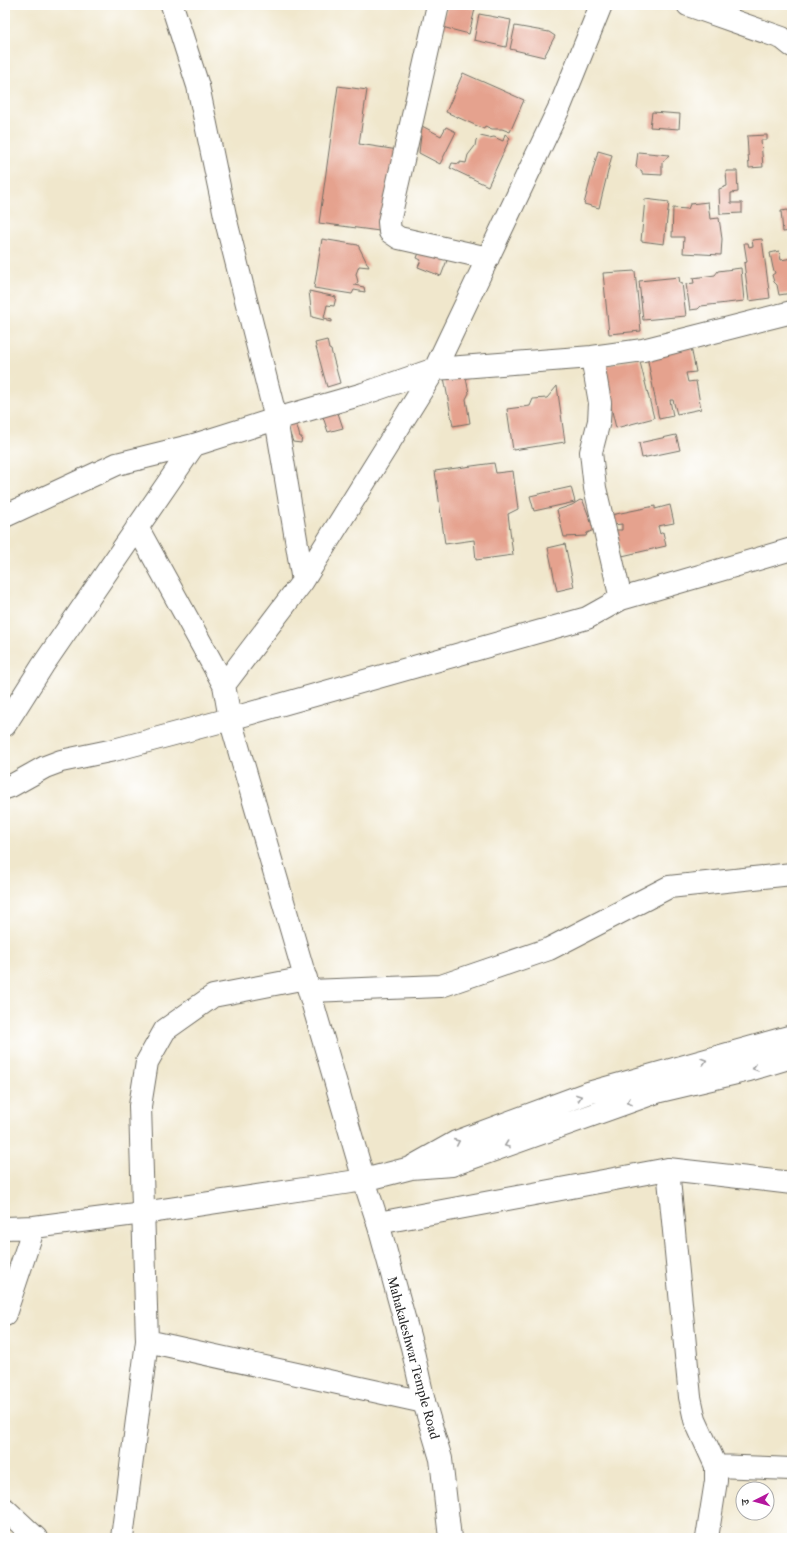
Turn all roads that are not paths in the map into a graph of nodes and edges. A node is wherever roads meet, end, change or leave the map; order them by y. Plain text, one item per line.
1 (172, 5) edge
2 (438, 5) edge
3 (601, 5) edge
4 (688, 5) edge
5 (792, 46) edge
6 (488, 258) junction
7 (792, 312) edge
8 (592, 357) junction
9 (435, 369) junction
10 (276, 419) junction
11 (194, 445) junction
12 (5, 516) edge
13 (137, 527) junction
14 (792, 549) edge
15 (303, 581) junction
16 (621, 599) junction
17 (224, 685) junction
18 (230, 719) junction
19 (5, 725) edge
20 (5, 788) edge
21 (792, 874) edge
22 (308, 984) junction
23 (792, 1036) edge
24 (792, 1057) edge
25 (411, 1168) junction
26 (668, 1169) junction
27 (364, 1180) junction
28 (792, 1183) edge
29 (143, 1213) junction
30 (378, 1223) junction
31 (34, 1227) junction
32 (5, 1228) edge
33 (5, 1314) edge
34 (147, 1340) junction
35 (424, 1402) junction
36 (716, 1466) junction
37 (792, 1469) edge
38 (5, 1509) edge
39 (36, 1538) edge
40 (122, 1538) edge
41 (450, 1538) edge
42 (707, 1538) edge

1 - 10 street
2 - 6 street
3 - 6 street
4 - 5 street
6 - 9 street
7 - 8 street
8 - 9 street
8 - 16 street
9 - 10 street
9 - 15 street
10 - 11 street
10 - 15 street
11 - 12 street
11 - 13 street
13 - 17 street, Mahakaleshwar Temple Road
13 - 19 street
14 - 16 street
15 - 17 street
16 - 18 street
17 - 18 street, Mahakaleshwar Temple Road
18 - 20 street
18 - 22 street, Mahakaleshwar Temple Road
21 - 22 street
22 - 27 street, Mahakaleshwar Temple Road
22 - 29 street
25 -> 23 street
24 -> 25 street
25 - 27 street
26 - 28 street
26 - 30 street
26 - 36 street
27 - 29 street
27 - 30 street, Mahakaleshwar Temple Road
29 - 31 street
29 - 34 street
30 - 35 street, Mahakaleshwar Temple Road
31 - 32 street
31 - 33 street
34 - 35 street
34 - 40 street
35 - 41 street, Mahakaleshwar Temple Road
36 - 37 street
36 - 42 street
38 - 39 street

